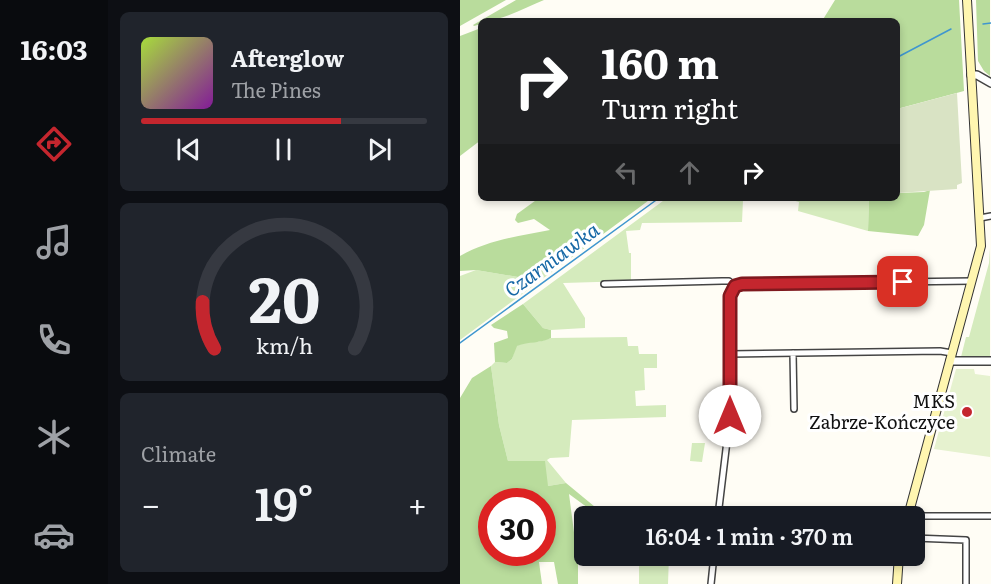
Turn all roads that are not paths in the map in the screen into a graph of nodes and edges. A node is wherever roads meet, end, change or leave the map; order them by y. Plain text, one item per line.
1 (967, 0) edge
2 (971, 75) junction
3 (991, 83) edge
4 (991, 216) edge
5 (980, 218) junction
6 (972, 281) junction
7 (604, 284) dead end
8 (735, 286) junction
9 (793, 353) junction
10 (730, 354) junction
11 (951, 357) junction
12 (991, 361) edge
13 (794, 409) dead end
14 (719, 506) edge
15 (914, 506) edge
16 (925, 516) edge
17 (991, 516) edge
18 (925, 538) edge
19 (713, 566) edge
20 (898, 566) edge
21 (711, 584) edge
22 (897, 584) edge
23 (966, 584) edge

1 - 2 main road
2 - 3 street
2 - 5 main road
4 - 5 street
5 - 6 main road
6 - 8 street
6 - 11 main road
7 - 8 street
8 - 10 street
9 - 10 street
9 - 11 street
9 - 13 street
10 - 14 street
11 - 12 street
11 - 15 main road
16 - 17 street
18 - 23 street
19 - 21 street
20 - 22 main road

